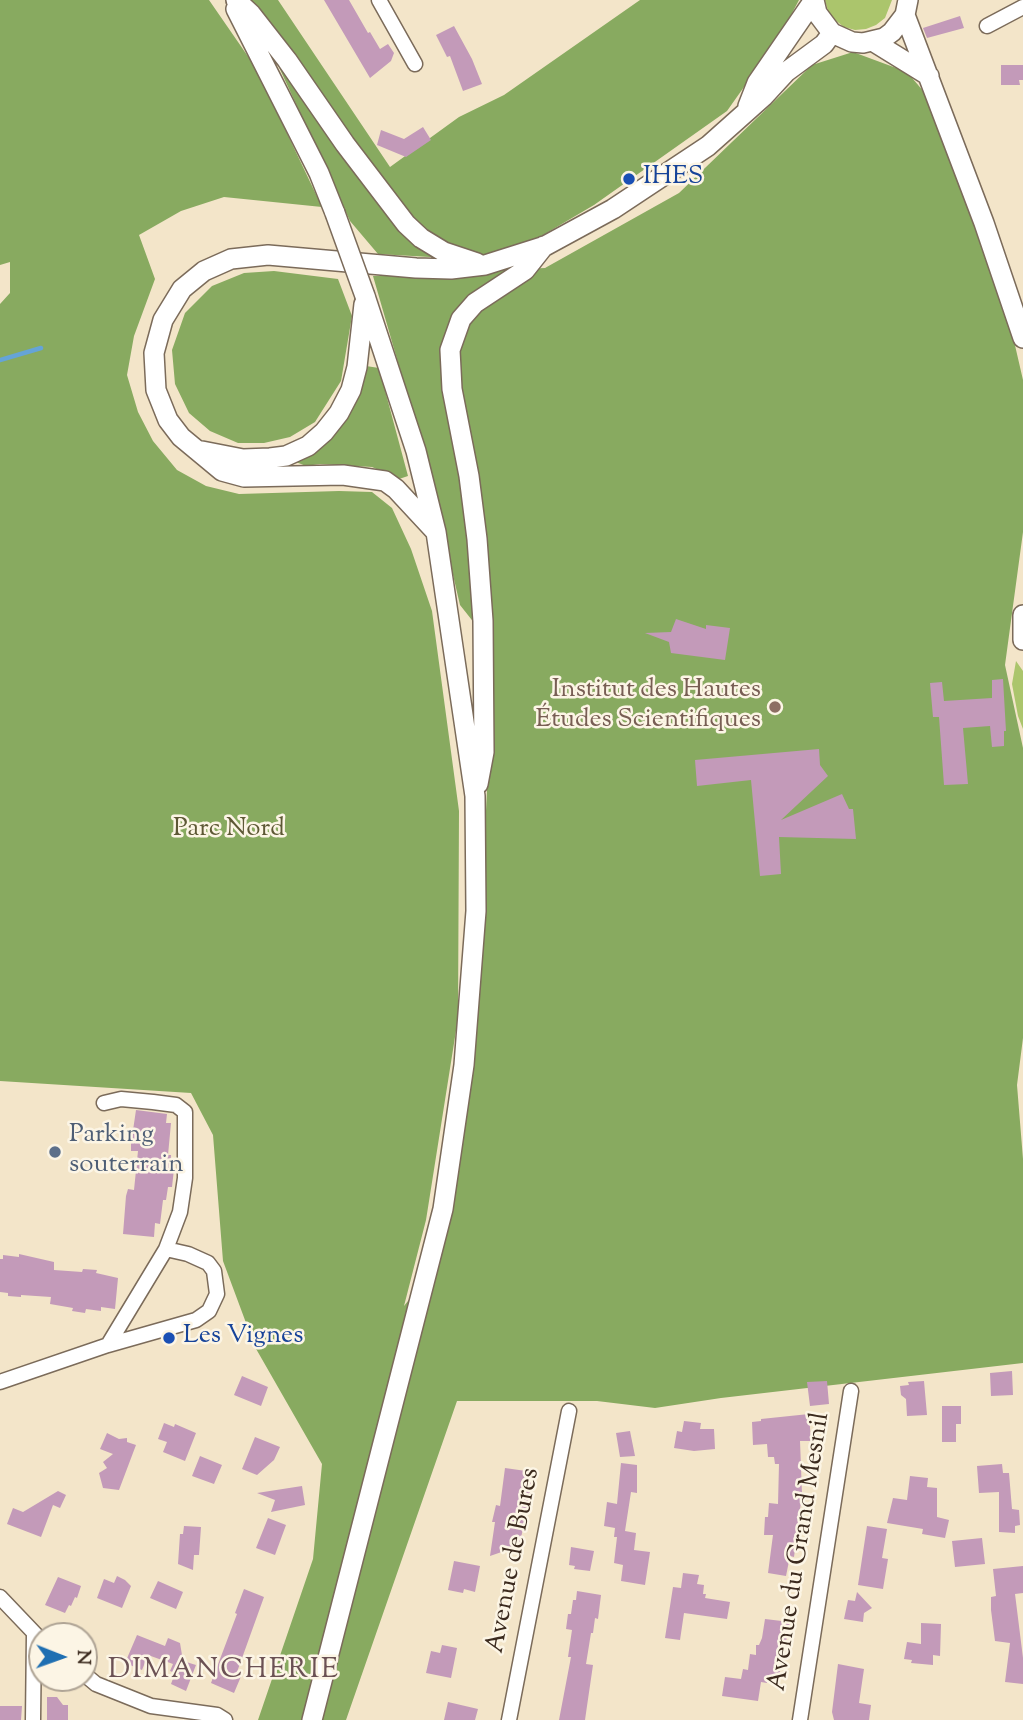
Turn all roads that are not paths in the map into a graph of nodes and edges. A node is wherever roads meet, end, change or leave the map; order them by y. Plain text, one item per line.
1 (234, 0) edge
2 (379, 0) edge
3 (814, 0) edge
4 (907, 7) edge
5 (1023, 7) edge
6 (987, 26) dead end
7 (832, 33) junction
8 (874, 42) junction
9 (415, 64) dead end
10 (929, 76) junction
11 (745, 113) junction
12 (545, 246) junction
13 (485, 265) junction
14 (365, 296) junction
15 (1020, 319) edge
16 (1023, 338) edge
17 (196, 449) junction
18 (436, 532) junction
19 (1023, 615) edge
20 (1023, 640) edge
21 (475, 796) junction
22 (104, 1103) dead end
23 (166, 1249) junction
24 (108, 1345) junction
25 (0, 1382) edge
26 (850, 1391) dead end
27 (569, 1411) dead end
28 (0, 1597) edge
29 (28, 1626) edge
30 (98, 1685) edge
31 (35, 1692) edge
32 (33, 1720) edge
33 (225, 1720) edge
34 (312, 1720) edge
35 (509, 1720) edge
36 (800, 1720) edge

1 - 13 main road
1 - 14 main road, bridge
2 - 9 street
3 - 7 main road
3 - 11 main road
4 - 8 main road
4 - 10 main road
5 - 6 street
7 - 8 main road
7 - 11 main road
8 - 10 main road
10 - 15 main road
11 - 12 main road
12 - 13 main road
12 - 21 main road
13 - 17 main road
14 - 17 main road
14 - 18 main road
15 - 16 main road
17 - 18 main road
18 - 21 main road
19 - 20 main road
21 - 34 main road
22 - 23 street
23 - 24 street
23 - 24 street
24 - 25 street
26 - 36 street, Avenue du Grand Mesnil
27 - 35 street, Avenue de Bures
28 - 29 street
30 - 33 street
31 - 32 street

